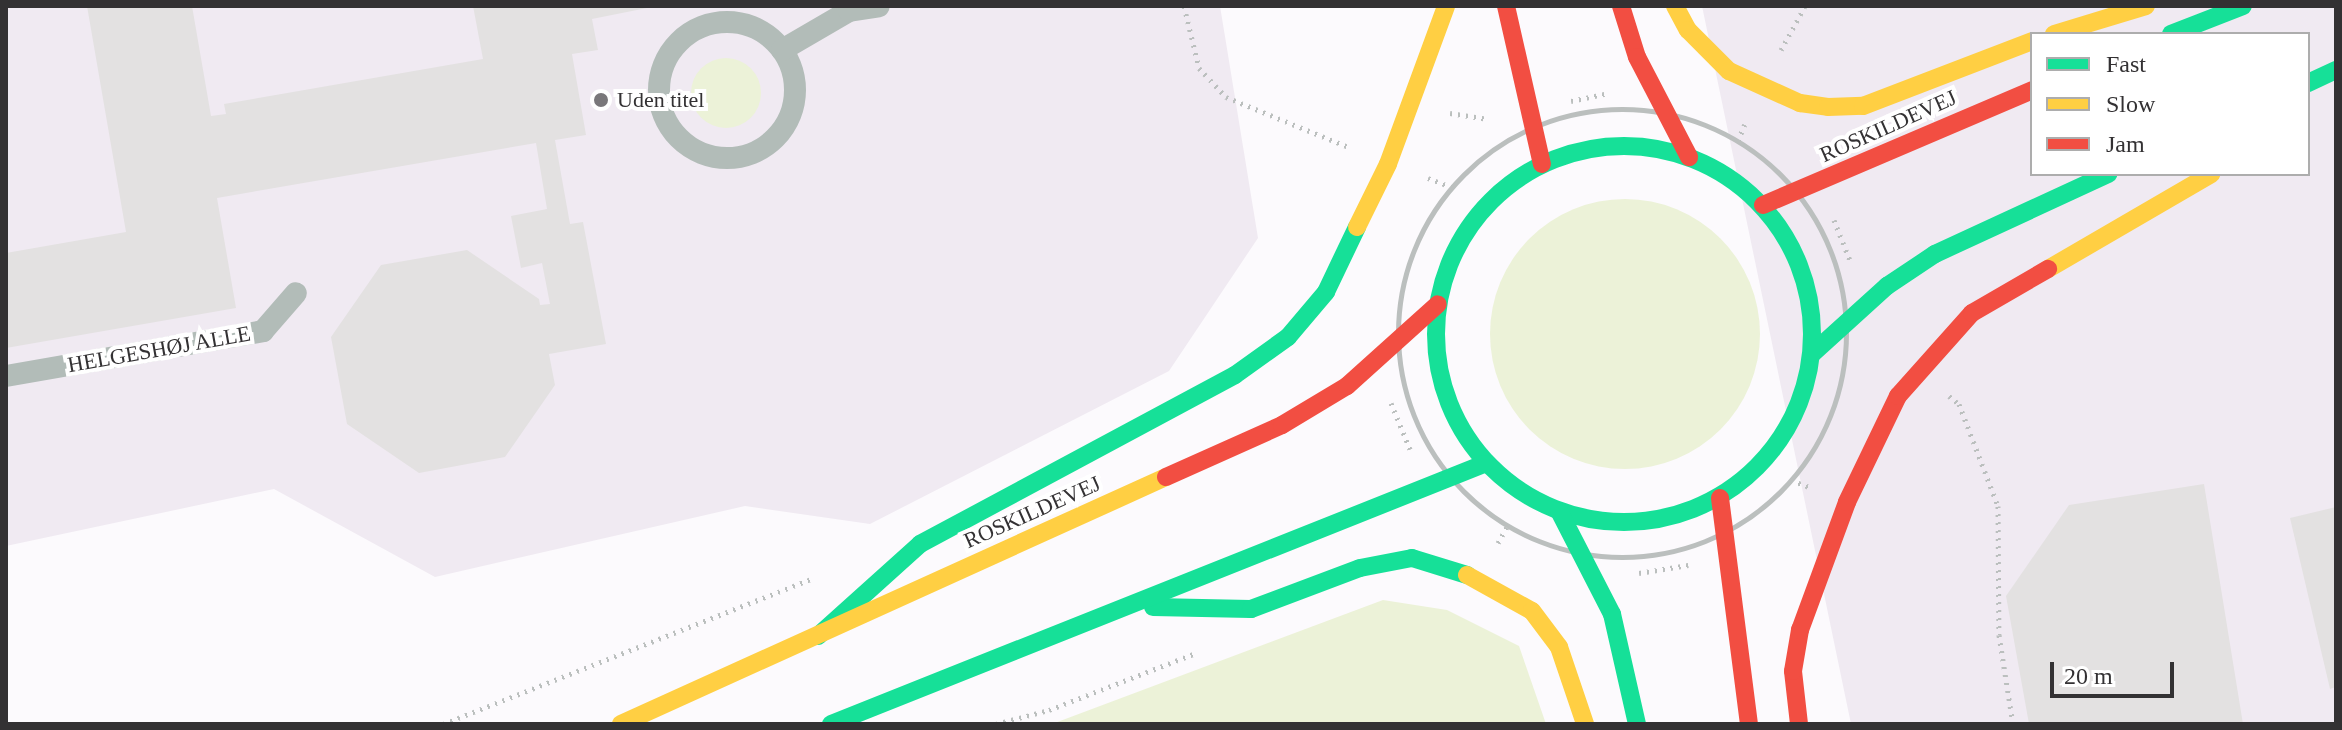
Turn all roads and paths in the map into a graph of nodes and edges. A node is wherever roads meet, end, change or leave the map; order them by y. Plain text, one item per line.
1 (879, 6) edge
2 (1184, 6) edge
3 (1446, 6) edge
4 (1506, 6) edge
5 (1621, 6) edge
6 (1675, 6) edge
7 (2146, 6) edge
8 (2243, 6) edge
9 (2061, 32) edge
10 (2176, 32) edge
11 (2030, 42) edge
12 (782, 50) junction
13 (2336, 70) edge
14 (2310, 82) edge
15 (2030, 91) edge
16 (1665, 114) junction
17 (1533, 128) junction
18 (1353, 149) dead end
19 (1759, 156) dead end
20 (1689, 157) junction
21 (1542, 164) junction
22 (2104, 176) edge
23 (2208, 176) edge
24 (1796, 192) junction
25 (1763, 205) junction
26 (296, 293) dead end
27 (1438, 304) junction
28 (1846, 323) junction
29 (1397, 340) junction
30 (1813, 353) junction
31 (1374, 362) junction
32 (6, 376) edge
33 (1484, 464) junction
34 (1449, 478) junction
35 (1425, 487) junction
36 (1720, 498) junction
37 (1480, 507) dead end
38 (1559, 511) junction
39 (1723, 533) junction
40 (1581, 554) junction
41 (1727, 558) junction
42 (1595, 581) junction
43 (1137, 606) junction
44 (818, 636) junction
45 (621, 724) edge
46 (831, 724) edge
47 (1585, 724) edge
48 (1637, 724) edge
49 (1749, 724) edge
50 (1799, 724) edge

1 - 12 lane
2 - 18 path
3 - 44 main road
4 - 17 main road
5 - 16 main road
6 - 11 main road
7 - 9 main road
8 - 10 main road
12 - 12 lane
13 - 14 main road
15 - 24 main road, ROSKILDEVEJ
16 - 17 path
16 - 19 path
16 - 20 main road
17 - 21 main road
17 - 29 path
20 - 21 main road
20 - 25 main road
21 - 27 main road
22 - 28 main road
23 - 50 main road
24 - 25 main road, ROSKILDEVEJ
24 - 28 path
25 - 30 main road
26 - 32 lane, HELGESHØJ ALLE
27 - 29 main road, ROSKILDEVEJ
27 - 33 main road
28 - 30 main road
28 - 39 path
29 - 31 main road, ROSKILDEVEJ
29 - 34 path
30 - 36 main road
31 - 35 path
31 - 44 main road, ROSKILDEVEJ
33 - 34 main road
33 - 38 main road
34 - 35 main road
35 - 43 main road
36 - 38 main road
36 - 39 main road
37 - 40 path
38 - 40 main road
39 - 40 path
39 - 41 main road
40 - 42 main road
41 - 42 path
41 - 49 main road
42 - 48 main road
43 - 46 main road
43 - 47 main road
44 - 45 main road, ROSKILDEVEJ

